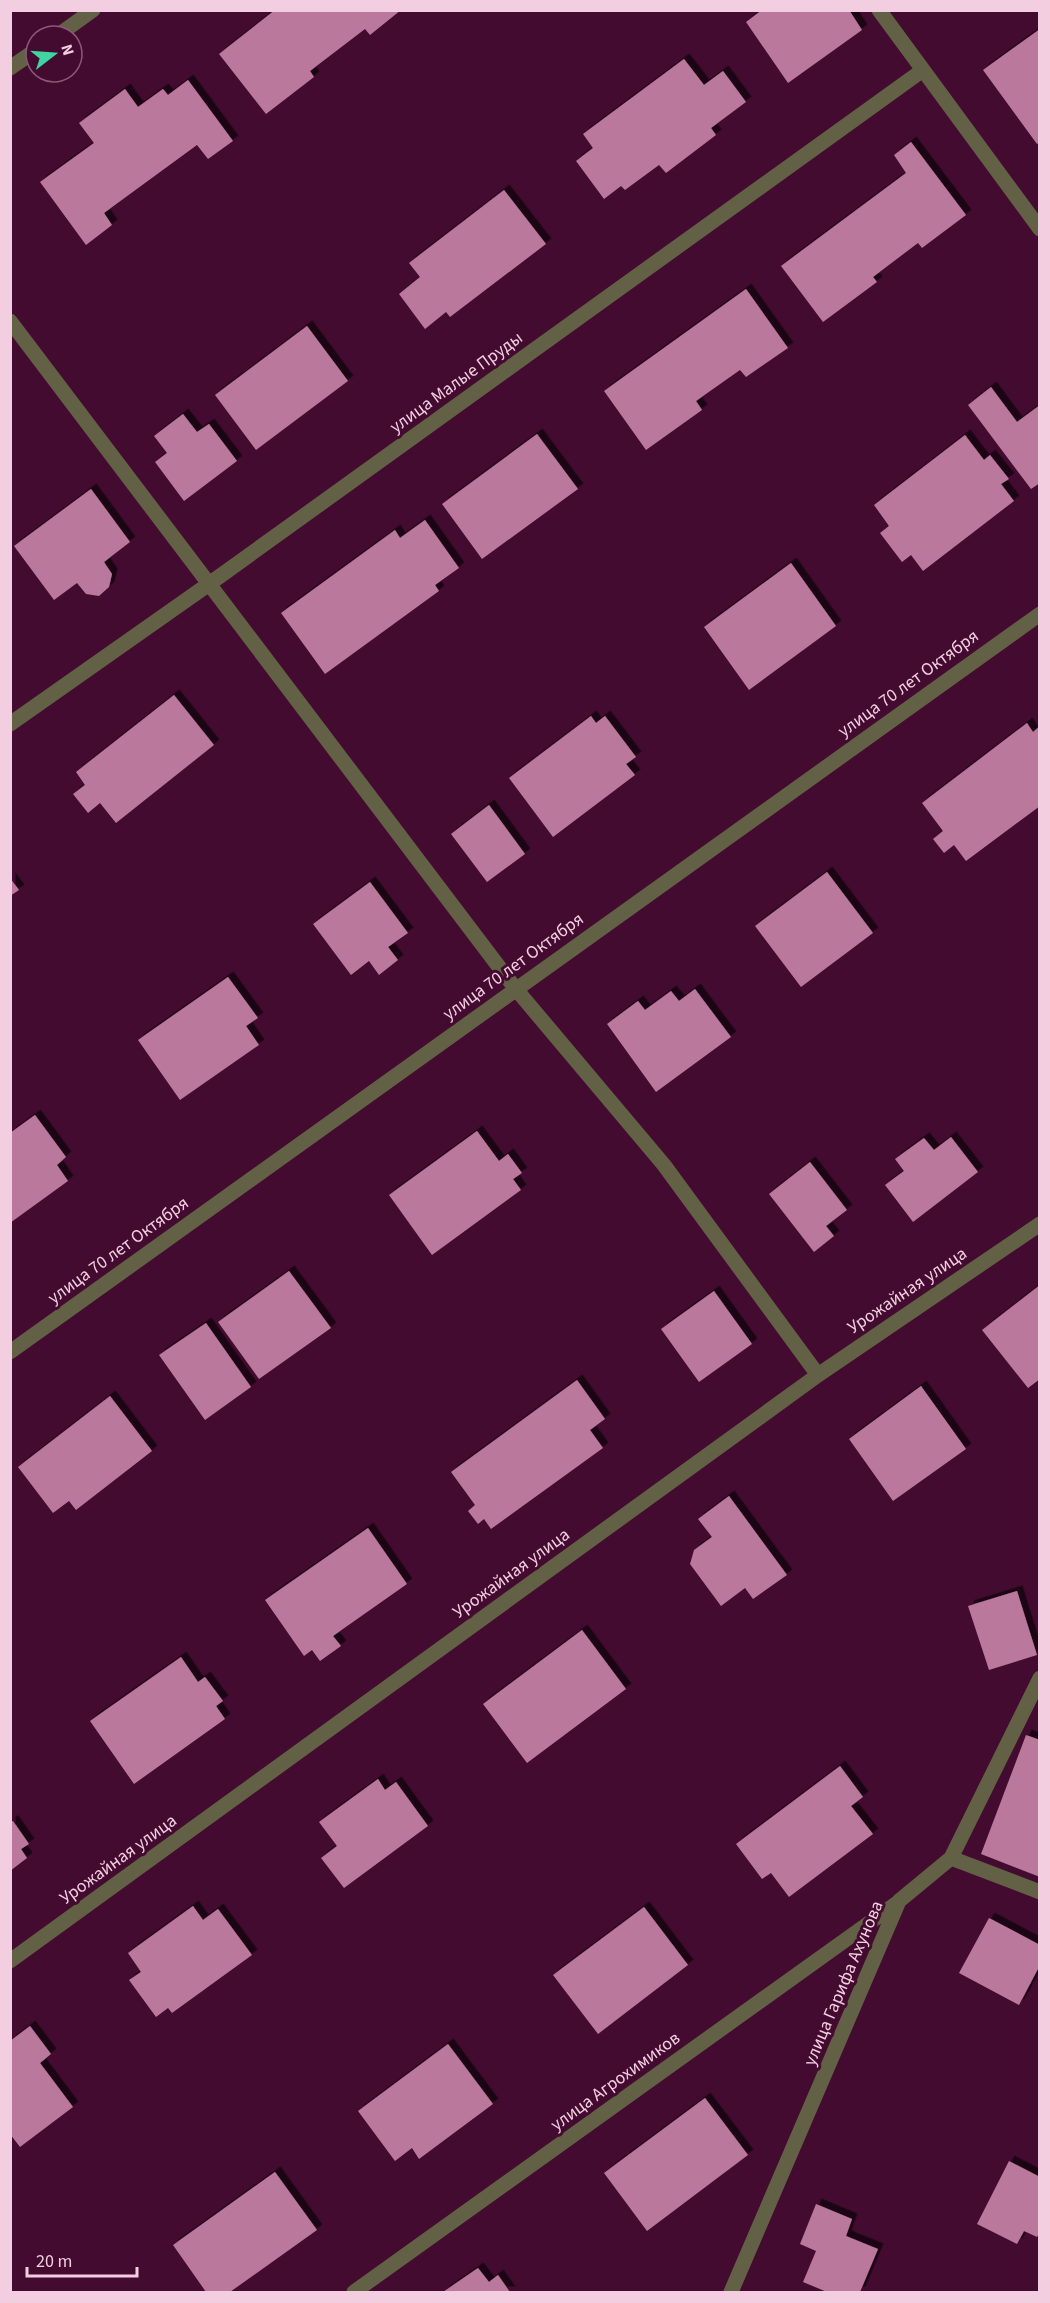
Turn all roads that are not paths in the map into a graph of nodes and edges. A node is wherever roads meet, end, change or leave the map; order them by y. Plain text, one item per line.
1 (93, 10) edge
2 (879, 10) edge
3 (74, 24) edge
4 (24, 58) edge
5 (10, 68) edge
6 (923, 70) junction
7 (1040, 229) edge
8 (10, 321) edge
9 (209, 584) junction
10 (1040, 614) edge
11 (10, 724) edge
12 (515, 988) junction
13 (1040, 1224) edge
14 (10, 1352) edge
15 (818, 1375) junction
16 (1040, 1678) edge
17 (951, 1858) junction
18 (1040, 1892) edge
19 (899, 1901) junction
20 (10, 1961) edge
21 (354, 2292) edge
22 (731, 2292) edge

1 - 3 street
2 - 6 street
4 - 5 street
6 - 7 street
6 - 9 street, улица Малые Пруды
8 - 9 street
9 - 11 street, улица Малые Пруды
9 - 12 street
10 - 12 street, улица 70 лет Октября
12 - 14 street, улица 70 лет Октября
12 - 15 street
13 - 15 street, Урожайная улица
15 - 20 street, Урожайная улица
16 - 17 street, улица Гарифа Ахунова
17 - 18 street
17 - 19 street, улица Гарифа Ахунова
19 - 21 street, улица Агрохимиков
19 - 22 street, улица Гарифа Ахунова

